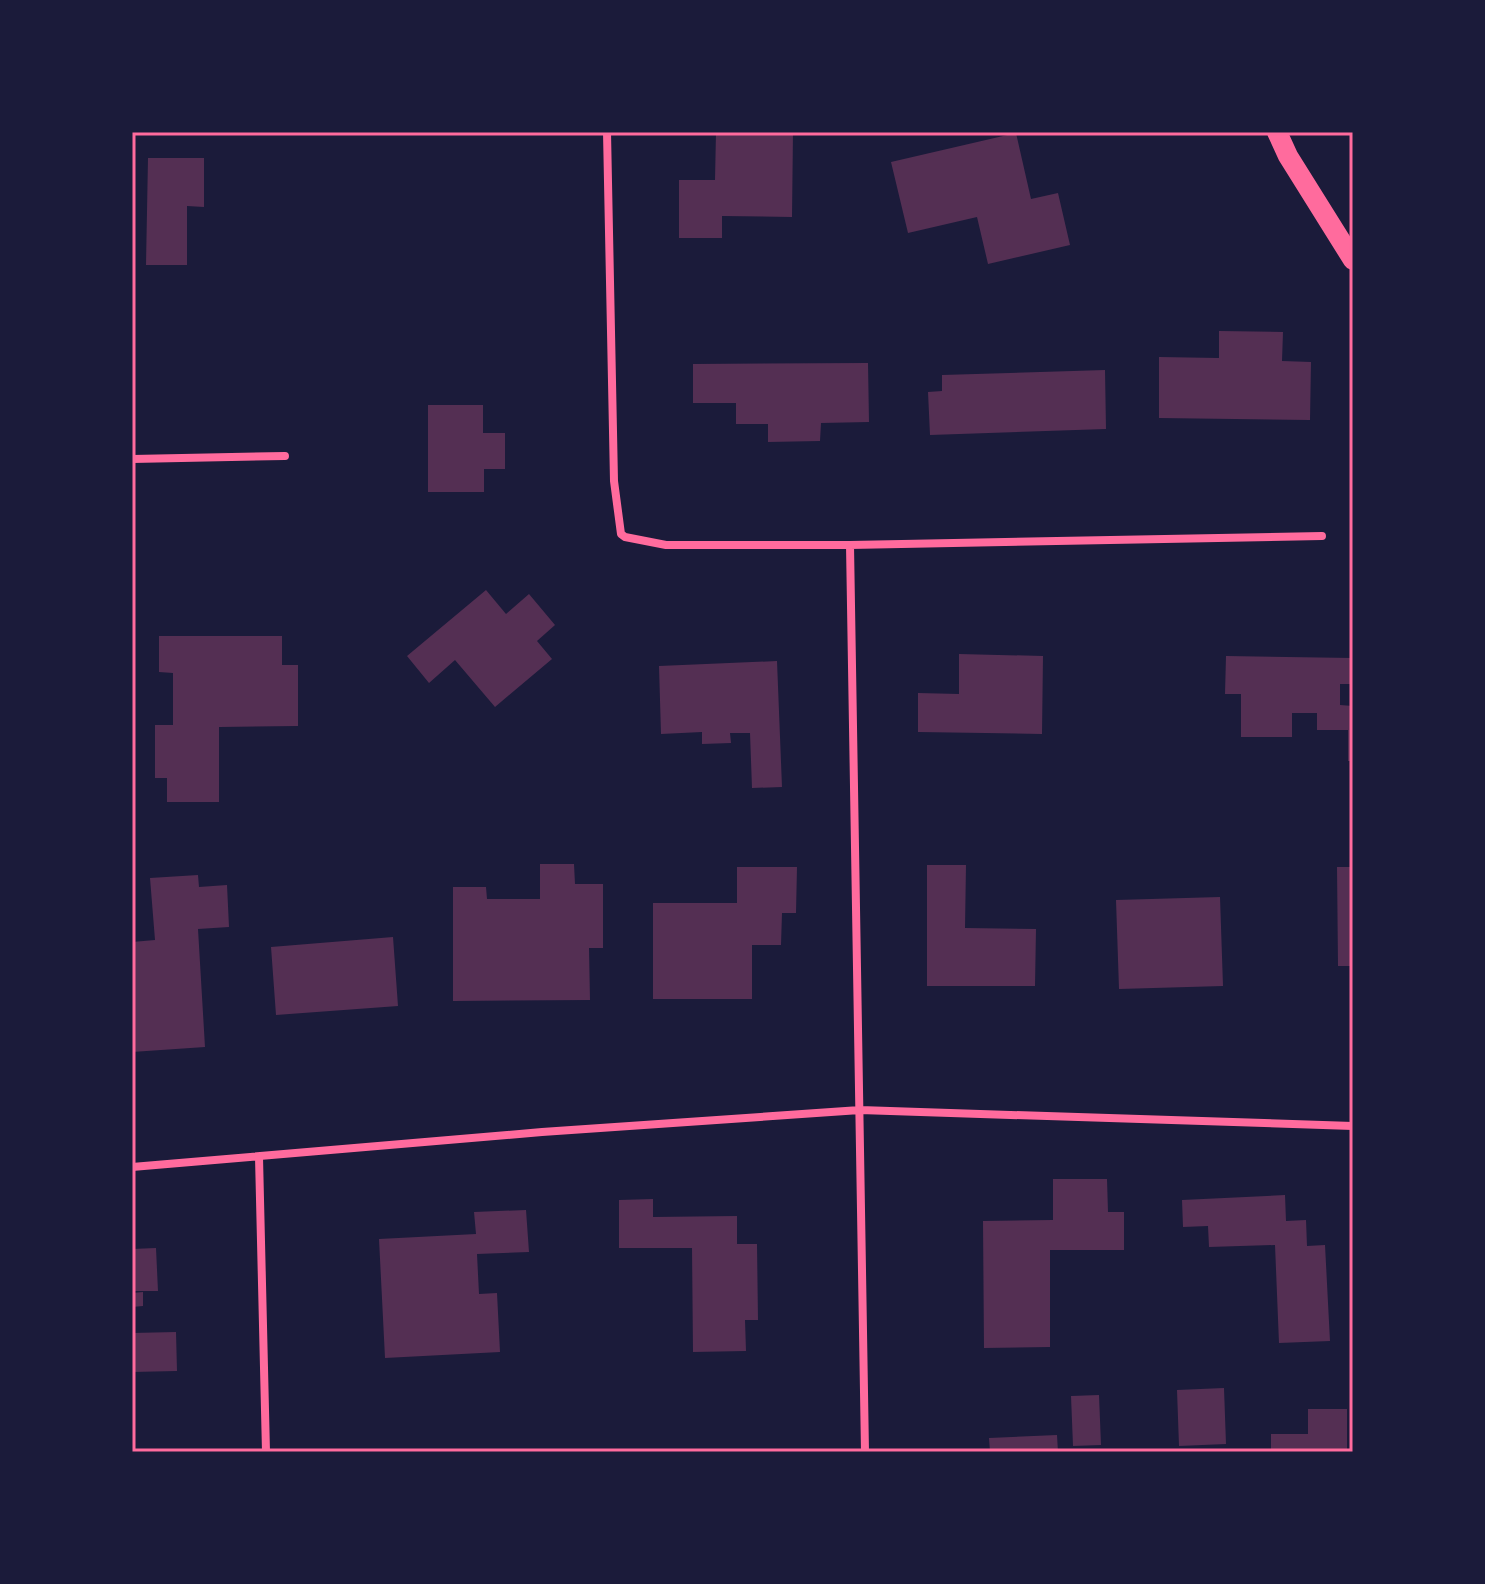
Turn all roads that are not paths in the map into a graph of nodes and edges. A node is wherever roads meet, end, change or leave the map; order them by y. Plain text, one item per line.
1 (607, 132) edge
2 (1277, 132) edge
3 (1353, 260) edge
4 (285, 456) dead end
5 (132, 459) edge
6 (1322, 536) dead end
7 (850, 545) junction
8 (860, 1110) junction
9 (1353, 1126) edge
10 (259, 1157) junction
11 (132, 1167) edge
12 (266, 1452) edge
13 (865, 1452) edge

1 - 7 street
2 - 3 main road
4 - 5 street
6 - 7 street
7 - 8 street
8 - 9 street
8 - 10 street
8 - 13 street
10 - 11 street
10 - 12 street

